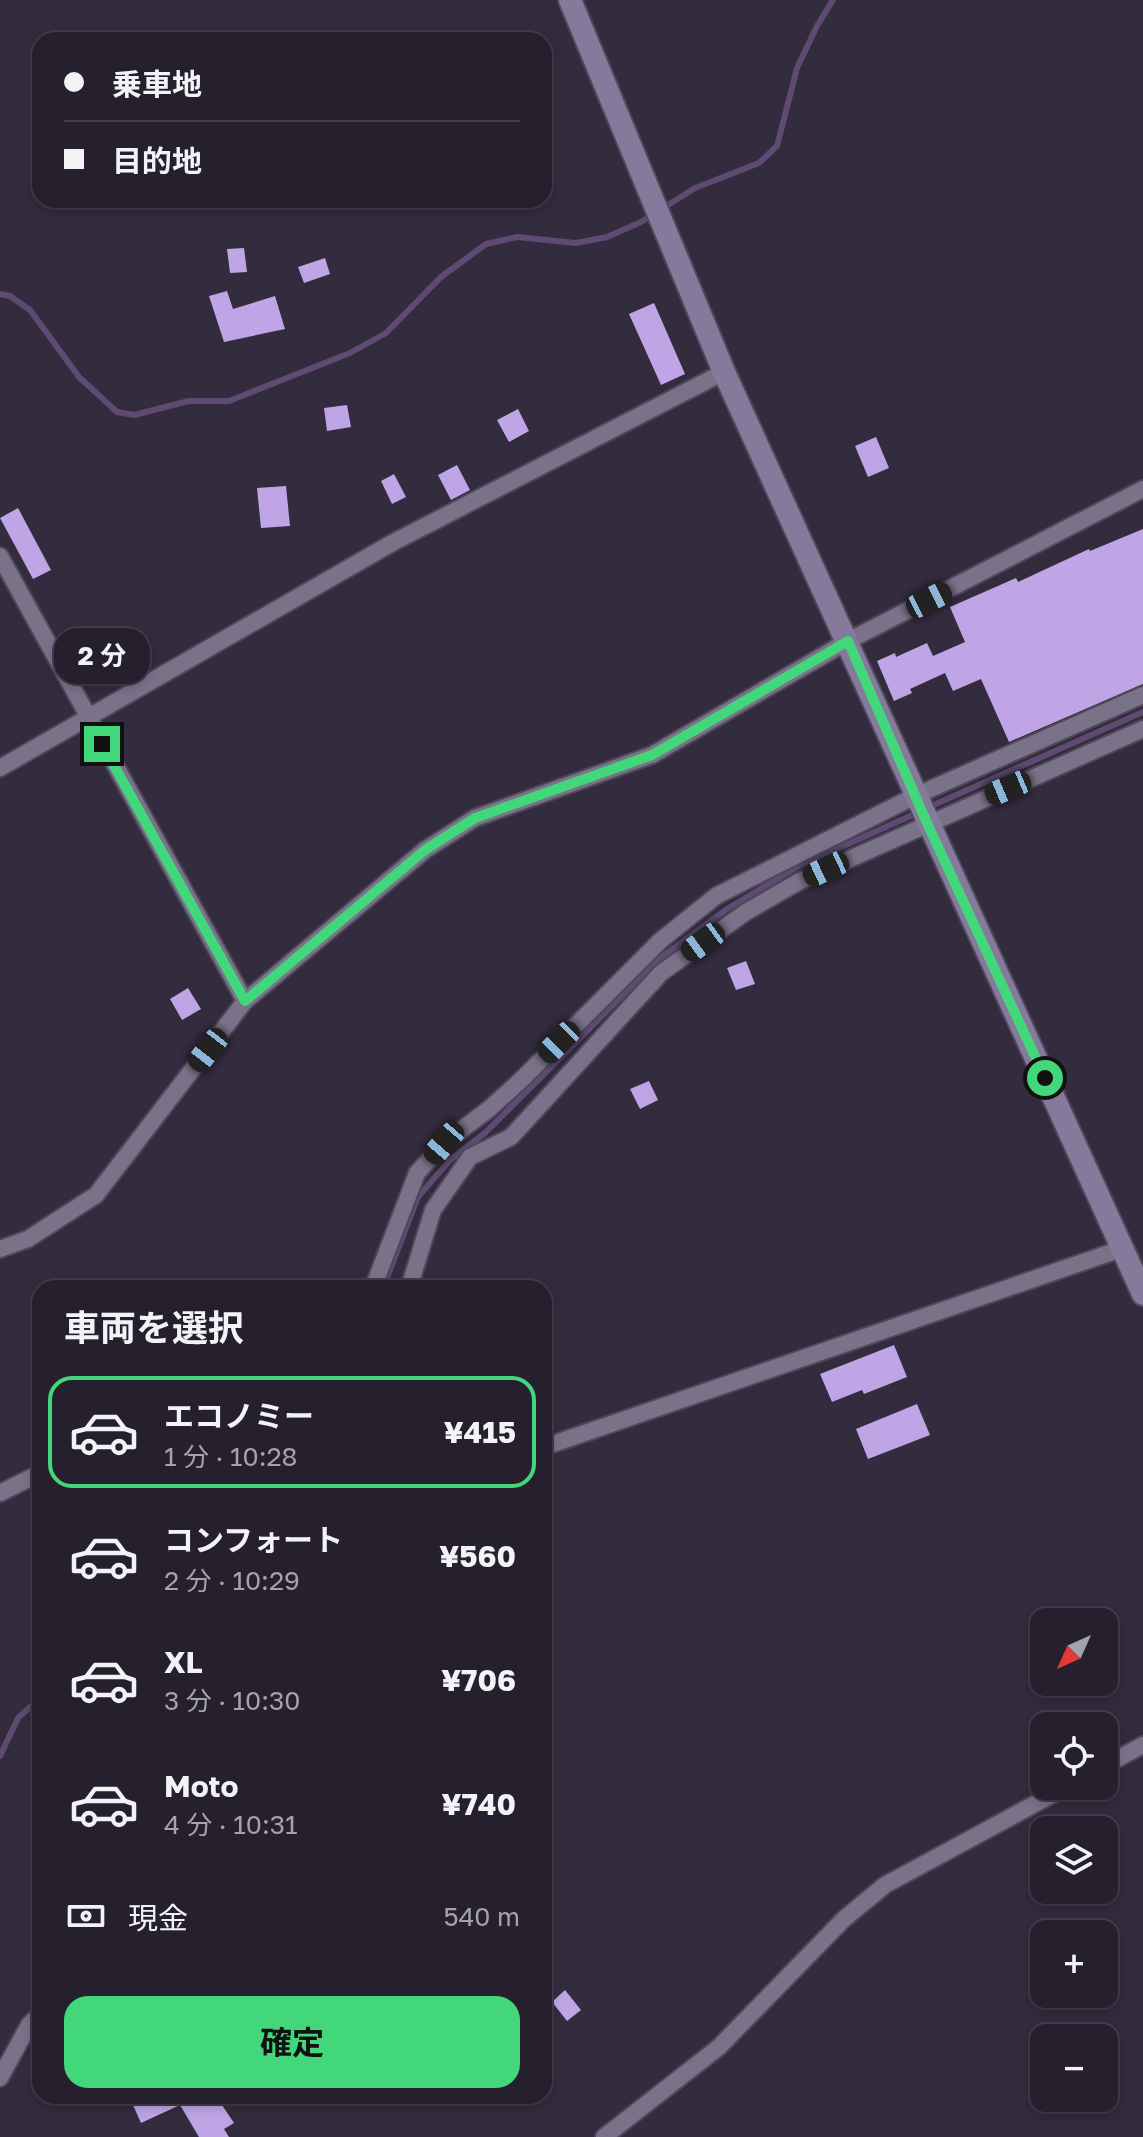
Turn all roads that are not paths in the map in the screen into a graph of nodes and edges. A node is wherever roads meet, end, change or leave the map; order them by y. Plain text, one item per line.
1 (570, 0) edge
2 (724, 372) junction
3 (1143, 489) edge
4 (0, 556) edge
5 (848, 641) junction
6 (1143, 695) edge
7 (88, 719) junction
8 (1143, 729) edge
9 (0, 768) edge
10 (917, 795) junction
11 (927, 823) junction
12 (245, 1001) junction
13 (1124, 1248) junction
14 (0, 1249) edge
15 (376, 1280) edge
16 (411, 1280) edge
17 (1143, 1294) edge
18 (552, 1444) edge
19 (32, 1477) edge
20 (0, 1493) edge
21 (1143, 1745) edge
22 (1118, 1758) edge
23 (1042, 1800) edge
24 (32, 2022) edge
25 (0, 2078) edge
26 (604, 2137) edge

1 - 2 street
2 - 5 street
2 - 7 street
3 - 5 street
4 - 7 street
5 - 10 street
5 - 12 street
6 - 10 street
7 - 9 street
7 - 12 street
8 - 11 street
10 - 11 street
10 - 15 street
11 - 13 street
11 - 16 street
12 - 14 street
13 - 17 street
13 - 18 street
19 - 20 street
21 - 22 street
23 - 26 street
24 - 25 street

